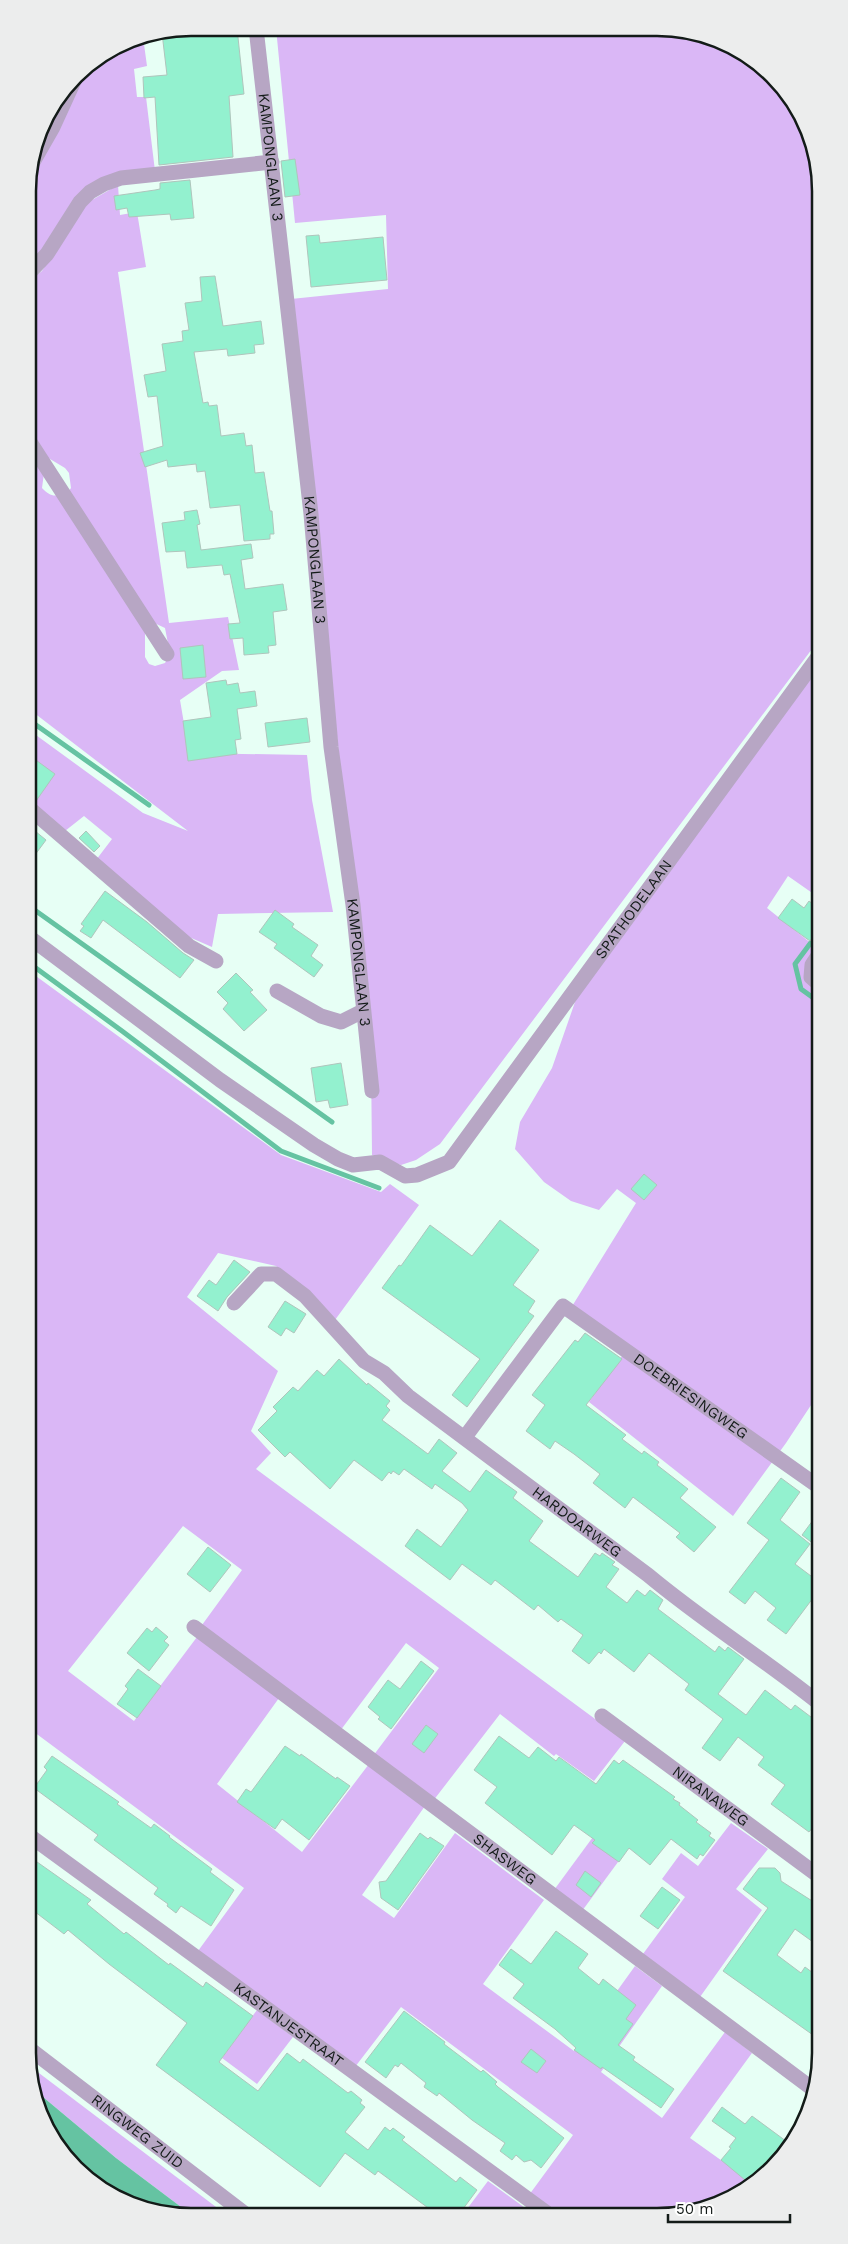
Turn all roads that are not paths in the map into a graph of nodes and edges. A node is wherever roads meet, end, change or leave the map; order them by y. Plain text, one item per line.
1 (257, 36) edge
2 (65, 101) edge
3 (45, 143) edge
4 (272, 162) junction
5 (37, 264) edge
6 (37, 453) edge
7 (166, 654) dead end
8 (812, 666) edge
9 (37, 815) edge
10 (37, 943) edge
11 (216, 962) dead end
12 (277, 991) dead end
13 (363, 1011) junction
14 (372, 1091) dead end
15 (234, 1303) dead end
16 (465, 1437) junction
17 (811, 1482) edge
18 (194, 1627) dead end
19 (811, 1697) edge
20 (602, 1716) dead end
21 (36, 1840) edge
22 (811, 1870) edge
23 (36, 2054) edge
24 (808, 2085) edge
25 (237, 2208) edge
26 (540, 2208) edge

1 - 4 street, KAMPONGLAAN 3
2 - 3 street
4 - 5 street
4 - 13 street, KAMPONGLAAN 3
6 - 7 street
8 - 10 street, SPATHODELAAN
9 - 11 street
12 - 13 street
13 - 14 street, KAMPONGLAAN 3
15 - 16 street, HARDOARWEG
16 - 17 street, DOEBRIESINGWEG
16 - 19 street, HARDOARWEG
18 - 24 street, SHASWEG
20 - 22 street, NIRANAWEG
21 - 26 street, KASTANJESTRAAT
23 - 25 street, RINGWEG ZUID

